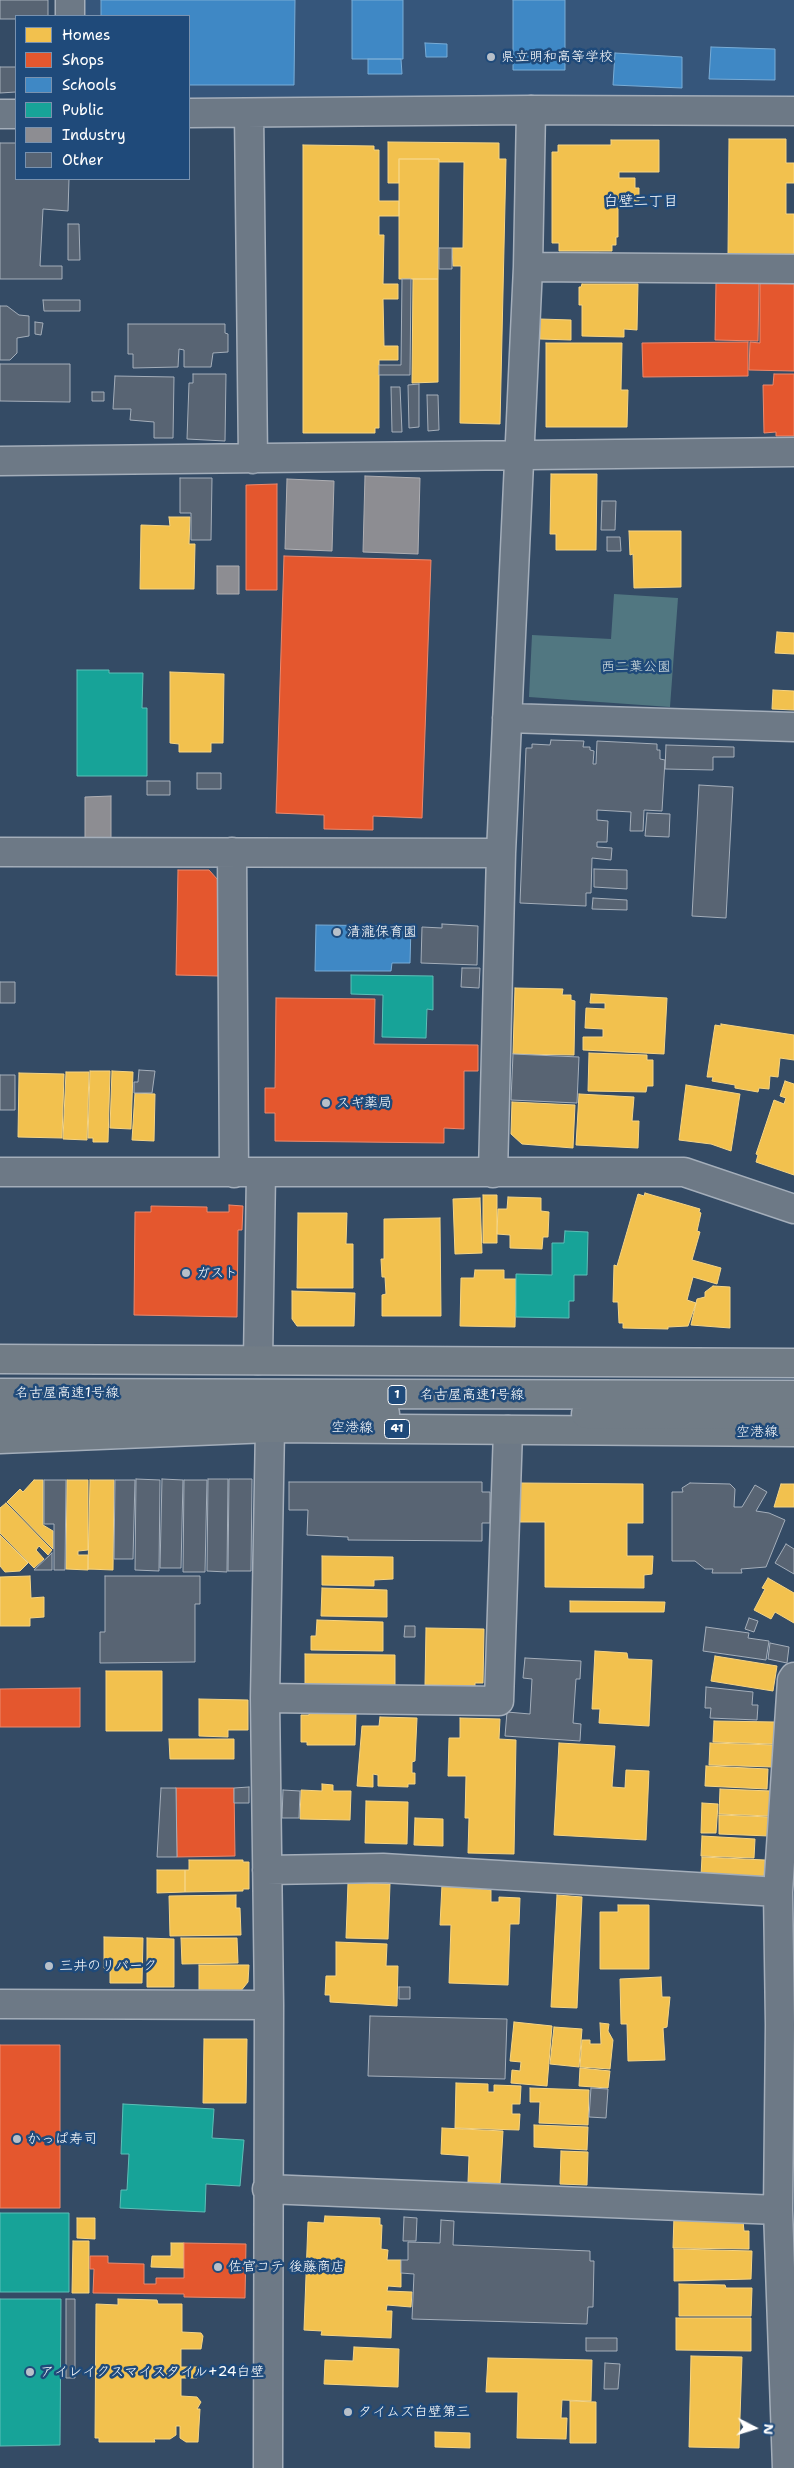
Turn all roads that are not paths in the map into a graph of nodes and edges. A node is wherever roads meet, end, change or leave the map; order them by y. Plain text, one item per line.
1 (70, 0) edge
2 (70, 15) edge
3 (531, 110) junction
4 (794, 111) edge
5 (249, 112) junction
6 (190, 113) edge
7 (0, 114) edge
8 (15, 114) edge
9 (528, 267) junction
10 (794, 269) edge
11 (794, 452) edge
12 (519, 454) junction
13 (253, 459) junction
14 (0, 461) edge
15 (506, 718) junction
16 (794, 727) edge
17 (0, 852) edge
18 (232, 852) junction
19 (501, 853) junction
20 (0, 1172) edge
21 (493, 1172) junction
22 (234, 1173) junction
23 (261, 1173) junction
24 (794, 1209) edge
25 (0, 1359) edge
26 (258, 1360) junction
27 (794, 1363) edge
28 (0, 1393) edge
29 (794, 1395) edge
30 (0, 1414) edge
31 (794, 1415) edge
32 (270, 1428) junction
33 (508, 1430) junction
34 (794, 1432) edge
35 (0, 1439) edge
36 (794, 1677) edge
37 (265, 1698) junction
38 (267, 1870) junction
39 (778, 1892) junction
40 (0, 2004) edge
41 (269, 2005) junction
42 (787, 2025) edge
43 (267, 2189) junction
44 (778, 2210) junction
45 (268, 2468) edge
46 (787, 2468) edge

1 - 2 street
3 - 4 street
3 - 5 street
3 - 9 street
5 - 6 street
5 - 13 street
7 - 8 street
9 - 10 street
9 - 12 street
11 - 12 street
12 - 13 street
12 - 15 street
13 - 14 street
15 - 16 street
15 - 19 street
17 - 18 street
18 - 19 street
18 - 22 street
19 - 21 street
20 - 22 street
21 - 23 street
21 - 24 street
22 - 23 street
23 - 26 street
25 - 26 highway
26 - 27 highway
28 - 29 highway, 名古屋高速1号線 / 1
30 - 31 highway, 名古屋高速1号線 / 1
32 - 33 highway, 空港線 / 41
32 - 35 highway, 空港線 / 41
32 - 37 street
33 - 34 highway, 空港線 / 41
33 - 37 street
36 - 39 street
37 - 38 street
38 - 39 street
38 - 41 street
39 - 42 street
40 - 41 street
41 - 43 street
42 - 44 street
43 - 44 street
43 - 45 street
44 - 46 street

